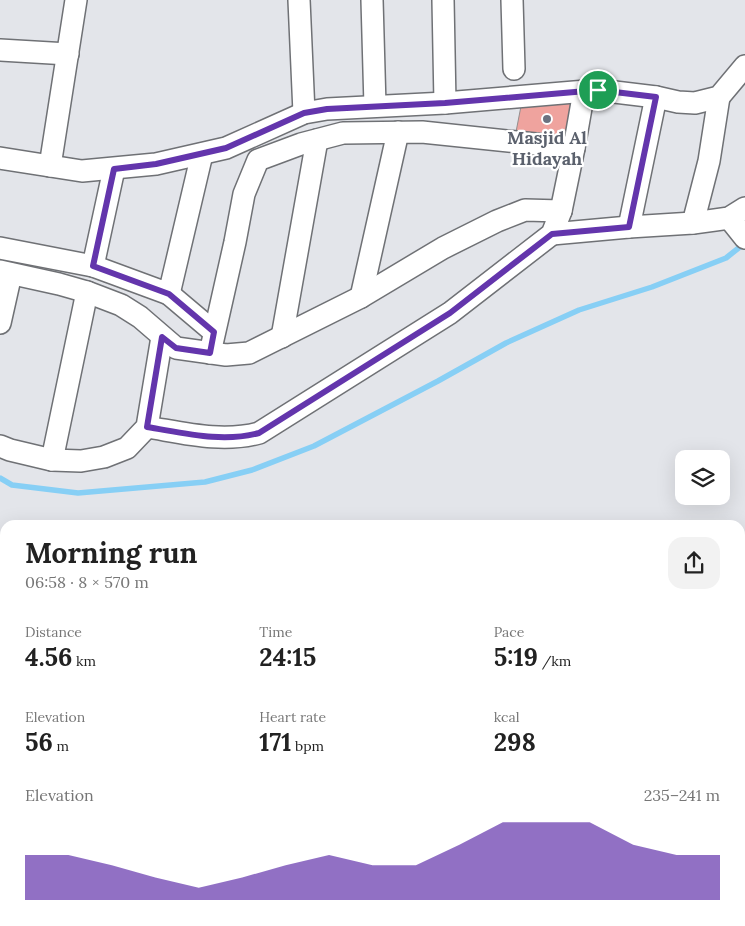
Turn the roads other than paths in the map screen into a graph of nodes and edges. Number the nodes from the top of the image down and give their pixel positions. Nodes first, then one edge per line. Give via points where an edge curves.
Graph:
1 (76, 0) edge
2 (299, 0) edge
3 (372, 0) edge
4 (443, 0) edge
5 (512, 0) edge
6 (0, 50) edge
7 (68, 54) junction
8 (745, 66) edge
9 (514, 69) dead end
10 (584, 91) junction
11 (656, 97) junction
12 (719, 97) junction
13 (445, 103) junction
14 (375, 106) junction
15 (304, 113) junction
16 (398, 132) junction
17 (317, 140) junction
18 (574, 148) junction
19 (202, 154) junction
20 (0, 158) edge
21 (50, 166) junction
22 (114, 169) junction
23 (561, 211) junction
24 (694, 223) junction
25 (739, 223) edge
26 (629, 227) junction
27 (552, 234) junction
28 (0, 248) edge
29 (93, 266) junction
30 (6, 272) edge
31 (87, 292) junction
32 (169, 294) junction
33 (361, 297) junction
34 (0, 323) edge
35 (214, 332) junction
36 (162, 337) junction
37 (282, 337) junction
38 (210, 353) junction
39 (147, 427) junction
40 (0, 446) edge
41 (52, 460) junction

1 - 7 street
2 - 15 street
3 - 14 street
4 - 13 street
5 - 9 street
6 - 7 street
7 - 21 street
8 - 12 street
10 - 11 street
10 - 13 street
10 - 18 street
11 - 12 street via 695,103
11 - 26 street
12 - 24 street via 710,161
13 - 14 street
14 - 15 street
15 - 19 street via 226,148
16 - 17 street via 343,133
16 - 18 street via 449,134
16 - 33 street
17 - 35 street via 258,160 244,194
17 - 37 street
18 - 23 street
19 - 22 street
19 - 32 street
20 - 21 street
21 - 22 street via 82,171
22 - 29 street
23 - 27 street
23 - 33 street via 525,210 497,221
24 - 25 street
24 - 26 street
26 - 27 street
27 - 39 street via 450,313 259,433 242,438 216,438
28 - 29 street
29 - 32 street
30 - 31 street
30 - 34 street
31 - 36 street via 121,305
31 - 41 street
32 - 35 street
33 - 37 street
35 - 38 street
36 - 38 street via 176,348
36 - 39 street
37 - 38 street via 249,353
39 - 41 street via 127,448 114,454 81,461
40 - 41 street

